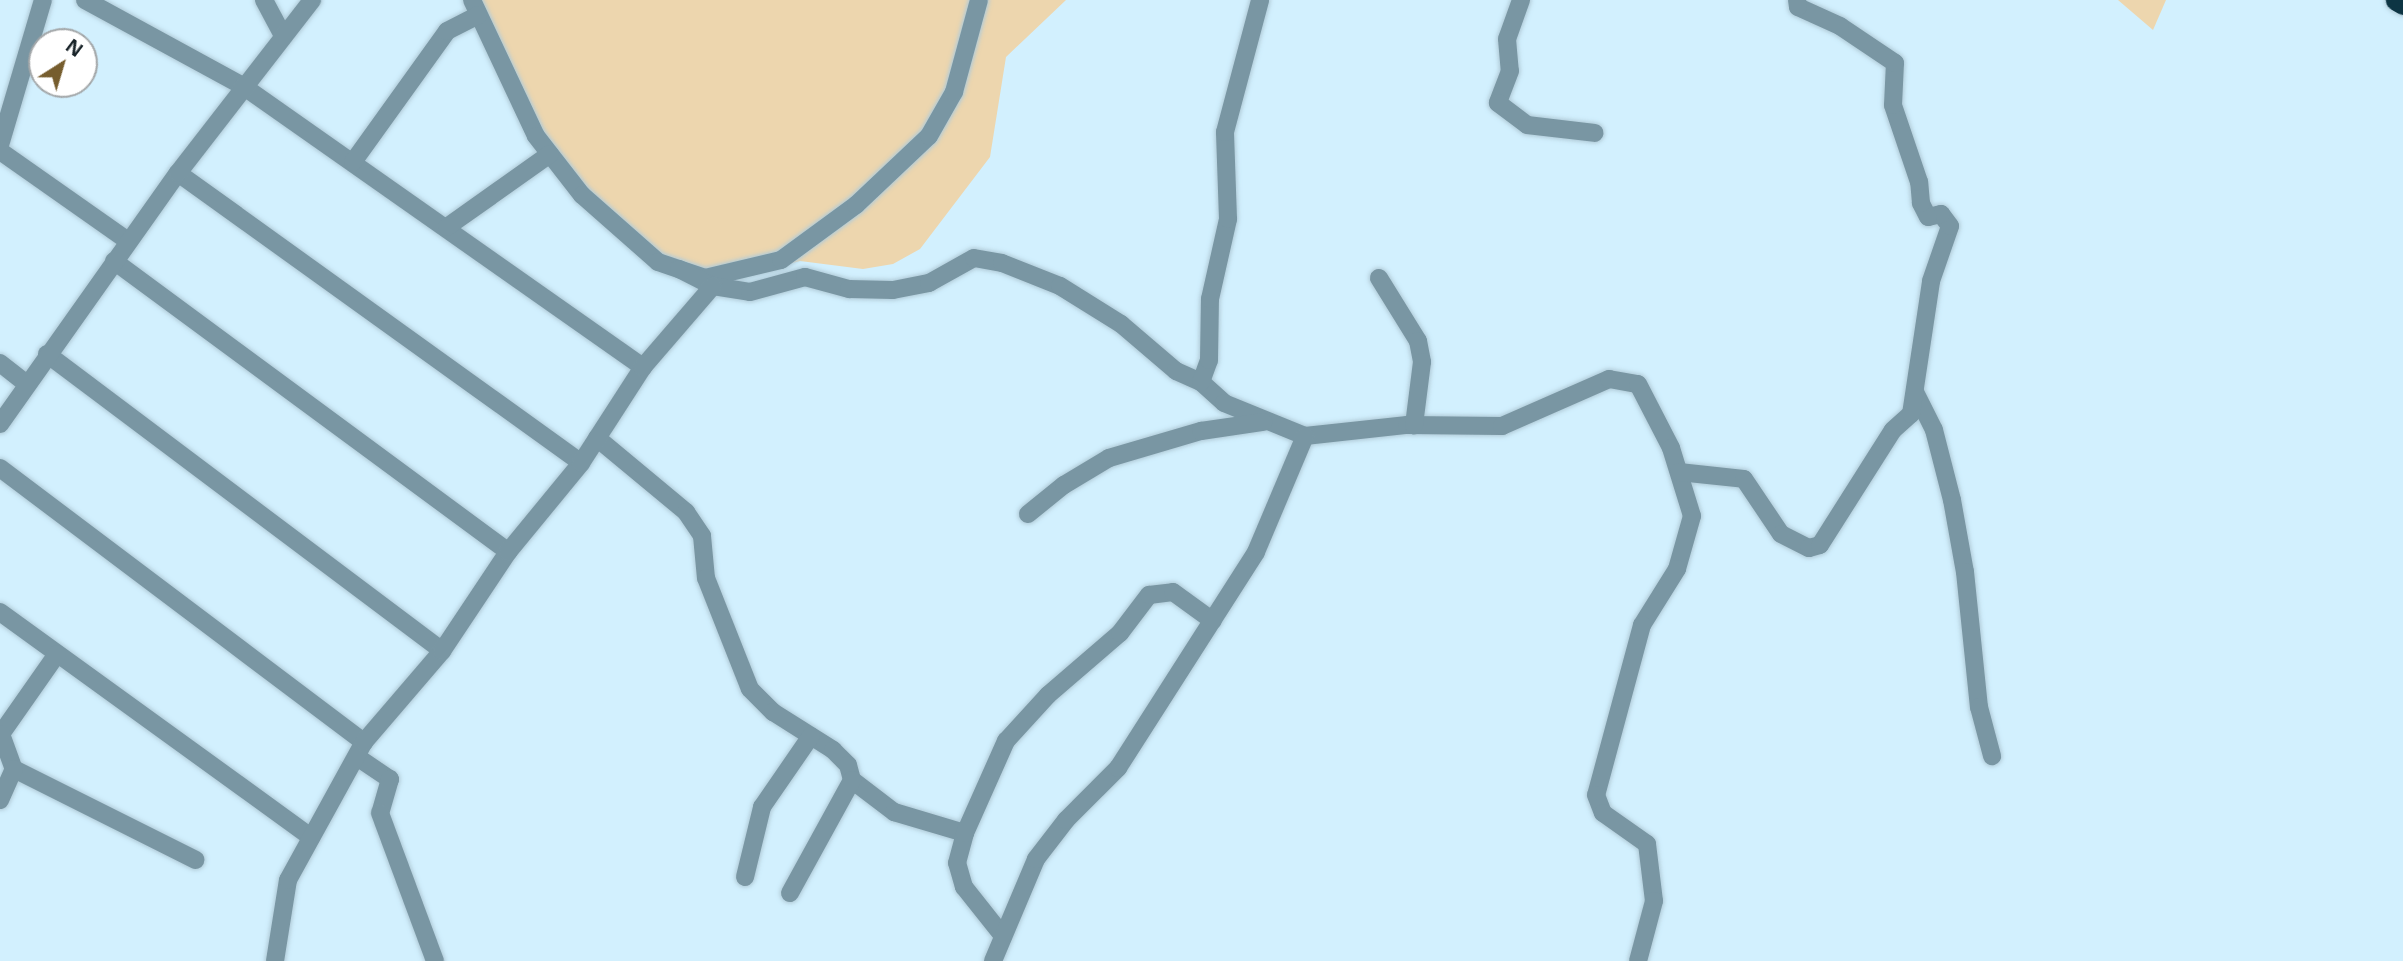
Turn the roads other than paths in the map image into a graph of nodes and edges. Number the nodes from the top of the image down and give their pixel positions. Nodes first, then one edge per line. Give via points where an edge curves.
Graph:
1 (43, 0) edge
2 (85, 0) edge
3 (264, 0) edge
4 (312, 0) edge
5 (979, 0) edge
6 (1260, 0) edge
7 (1521, 0) edge
8 (1797, 0) edge
9 (2396, 0) edge
10 (2403, 4) edge
11 (475, 8) edge
12 (282, 34) junction
13 (243, 86) junction
14 (1595, 133) dead end
15 (0, 148) edge
16 (550, 154) junction
17 (353, 162) junction
18 (178, 173) junction
19 (447, 226) junction
20 (128, 241) junction
21 (114, 261) junction
22 (678, 269) junction
23 (1379, 278) dead end
24 (713, 286) junction
25 (47, 354) junction
26 (0, 363) edge
27 (643, 367) junction
28 (1201, 382) junction
29 (26, 383) junction
30 (1915, 392) junction
31 (1263, 422) junction
32 (0, 424) edge
33 (1414, 425) junction
34 (1305, 436) junction
35 (597, 438) junction
36 (581, 463) junction
37 (0, 468) edge
38 (1679, 472) junction
39 (1028, 514) dead end
40 (508, 552) junction
41 (0, 612) edge
42 (1213, 621) junction
43 (442, 651) junction
44 (57, 654) junction
45 (811, 736) junction
46 (360, 749) junction
47 (1992, 756) dead end
48 (14, 769) junction
49 (852, 780) junction
50 (0, 800) edge
51 (965, 833) junction
52 (310, 837) junction
53 (196, 860) dead end
54 (745, 877) dead end
55 (790, 892) dead end
56 (1003, 936) junction
57 (275, 961) edge
58 (435, 961) edge
59 (993, 961) edge
60 (1638, 961) edge

1 - 15 street
2 - 13 street
3 - 12 street
4 - 12 street
5 - 22 street via 954,92 929,136 856,205 781,260 705,278
6 - 28 street via 1224,132 1228,219 1210,299 1209,360
7 - 14 street via 1507,38 1510,71 1498,103 1527,125
8 - 30 street via 1798,7 1840,26 1895,62 1893,105 1919,182 1921,204 1928,217 1941,214 1950,226 1931,281
9 - 10 highway
11 - 16 street via 536,136
11 - 17 street via 447,31
12 - 13 street
13 - 17 street
13 - 18 street
15 - 20 street
16 - 19 street
16 - 22 street via 582,195 658,262
17 - 19 street
18 - 20 street
18 - 36 street
19 - 27 street
20 - 21 street
21 - 25 street
21 - 40 street
22 - 24 street
23 - 33 street via 1418,341 1422,362
24 - 27 street
24 - 28 street via 750,292 805,277 849,289 892,290 929,283 974,258 993,261 1060,286 1121,324 1176,371
25 - 29 street
25 - 43 street
26 - 29 street
27 - 35 street
28 - 31 street via 1224,403
29 - 32 street
30 - 38 street via 1910,414 1893,430 1819,545 1809,548 1782,534 1744,479
30 - 47 street via 1934,430 1952,500 1965,572 1979,707
31 - 34 street
31 - 39 street via 1201,431 1109,458
33 - 34 street
33 - 38 street via 1502,426 1609,379 1639,384
34 - 42 street via 1256,552
35 - 36 street
35 - 45 street via 686,512 702,536 706,578 750,689 773,712
36 - 40 street
37 - 46 street
38 - 60 street via 1692,516 1677,569 1642,625 1596,795 1603,813 1647,844 1654,901
40 - 43 street
41 - 44 street
42 - 51 street via 1173,592 1149,595 1119,633 1048,695 1006,741
42 - 56 street via 1118,768 1066,820 1036,859
43 - 46 street
44 - 48 street via 1,734
44 - 52 street
45 - 49 street via 848,765
45 - 54 street via 762,807
46 - 52 street
46 - 58 street via 390,779 380,813
48 - 50 street
48 - 53 street
49 - 51 street via 894,813
49 - 55 street
51 - 56 street via 957,863 964,887
52 - 57 street via 288,880
56 - 59 street

